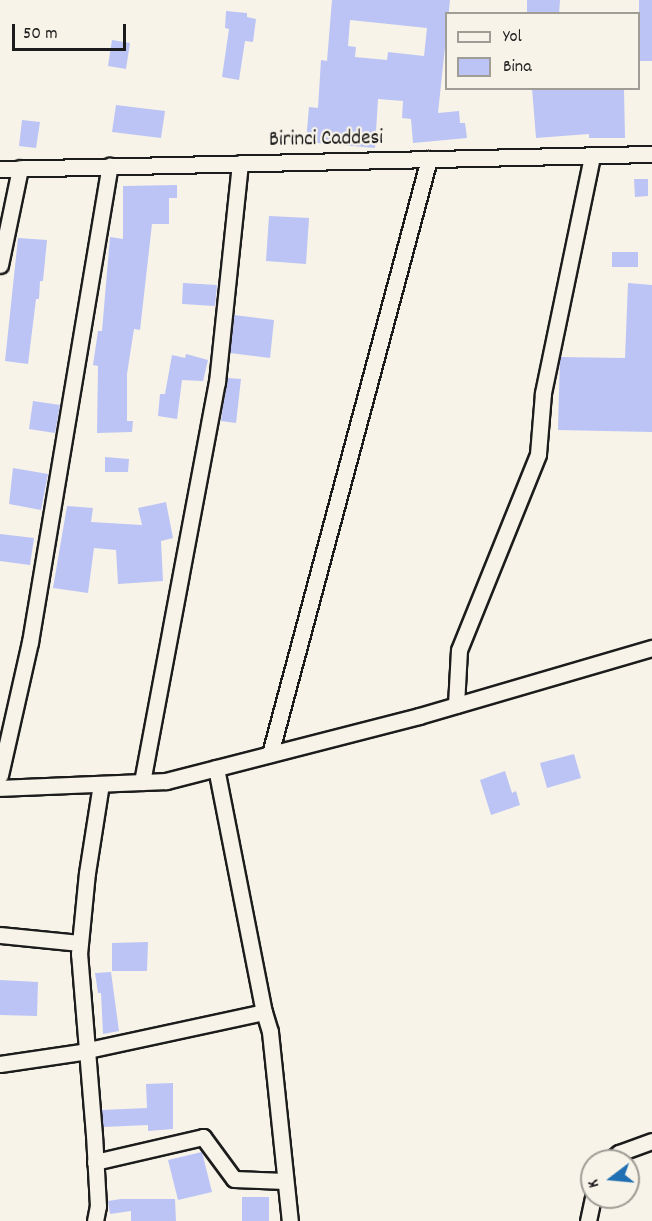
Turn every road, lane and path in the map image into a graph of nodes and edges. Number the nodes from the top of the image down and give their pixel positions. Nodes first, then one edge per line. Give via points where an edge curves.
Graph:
1 (652, 154) edge
2 (592, 156) junction
3 (429, 159) junction
4 (240, 163) junction
5 (110, 166) junction
6 (20, 168) junction
7 (0, 169) edge
8 (0, 265) edge
9 (652, 648) edge
10 (456, 705) junction
11 (270, 754) junction
12 (216, 768) junction
13 (0, 775) edge
14 (142, 782) junction
15 (101, 784) junction
16 (0, 788) edge
17 (0, 935) edge
18 (80, 943) junction
19 (264, 1012) junction
20 (88, 1050) junction
21 (0, 1064) edge
22 (652, 1141) edge
23 (630, 1149) edge
24 (95, 1162) junction
25 (285, 1181) junction
26 (94, 1221) edge
27 (290, 1221) edge

1 - 2 street, Birinci Caddesi
2 - 3 street, Birinci Caddesi
2 - 10 street via 543,393 538,454 459,650
3 - 4 street, Birinci Caddesi
3 - 11 street
4 - 5 street, Birinci Caddesi
4 - 14 street via 218,382
5 - 6 street, Birinci Caddesi
5 - 13 street via 32,630
6 - 7 street, Birinci Caddesi
6 - 8 street
9 - 10 street
10 - 11 street
11 - 12 street
12 - 14 street via 166,781
12 - 19 street
14 - 15 street
15 - 16 street
15 - 18 street
17 - 18 street
18 - 20 street
19 - 20 street
19 - 25 street via 270,1032
20 - 21 street
20 - 24 street
22 - 23 street
24 - 25 street via 203,1137 234,1179
24 - 26 street via 98,1206
25 - 27 street

